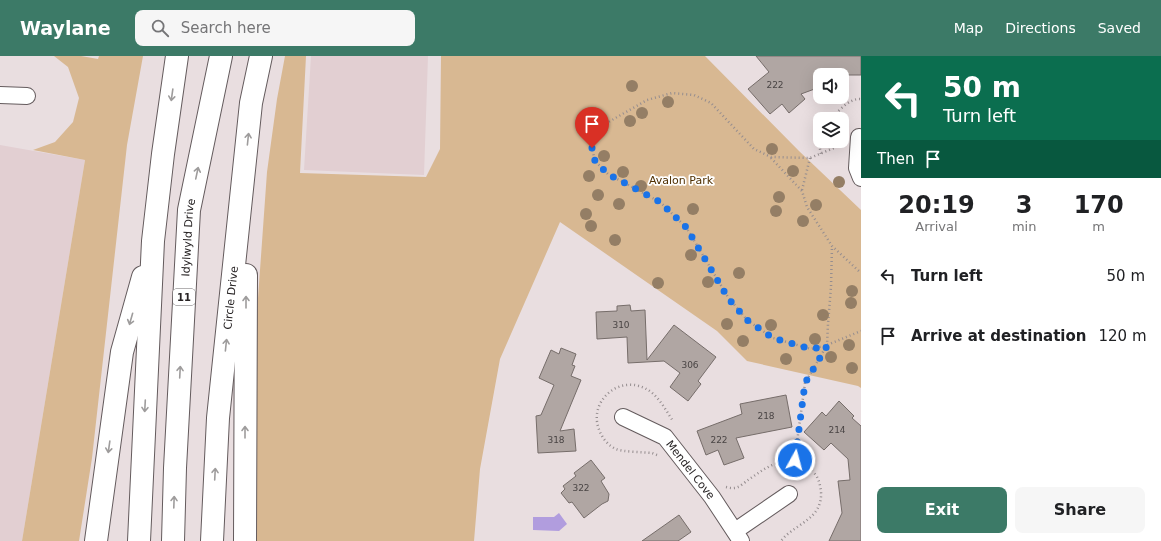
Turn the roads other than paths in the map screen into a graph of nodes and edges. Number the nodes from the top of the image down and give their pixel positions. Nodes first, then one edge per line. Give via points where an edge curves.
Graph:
1 (177, 56) edge
2 (221, 56) edge
3 (261, 56) edge
4 (0, 95) edge
5 (27, 96) dead end
6 (859, 137) dead end
7 (244, 178) junction
8 (861, 178) edge
9 (153, 241) junction
10 (623, 417) dead end
11 (789, 494) dead end
12 (738, 536) edge
13 (96, 541) edge
14 (139, 541) edge
15 (173, 541) edge
16 (212, 541) edge
17 (245, 541) edge

1 -> 9 highway
15 -> 2 highway, Idylwyld Drive / 11 via 189,210
7 -> 3 highway, Circle Drive via 251,103
4 - 5 street
6 - 8 street via 857,168
16 -> 7 highway, Circle Drive via 218,418
17 -> 7 highway
9 -> 13 highway via 122,352
9 -> 14 highway
10 - 12 street, Mendel Cove via 665,437 712,497
11 - 12 street

